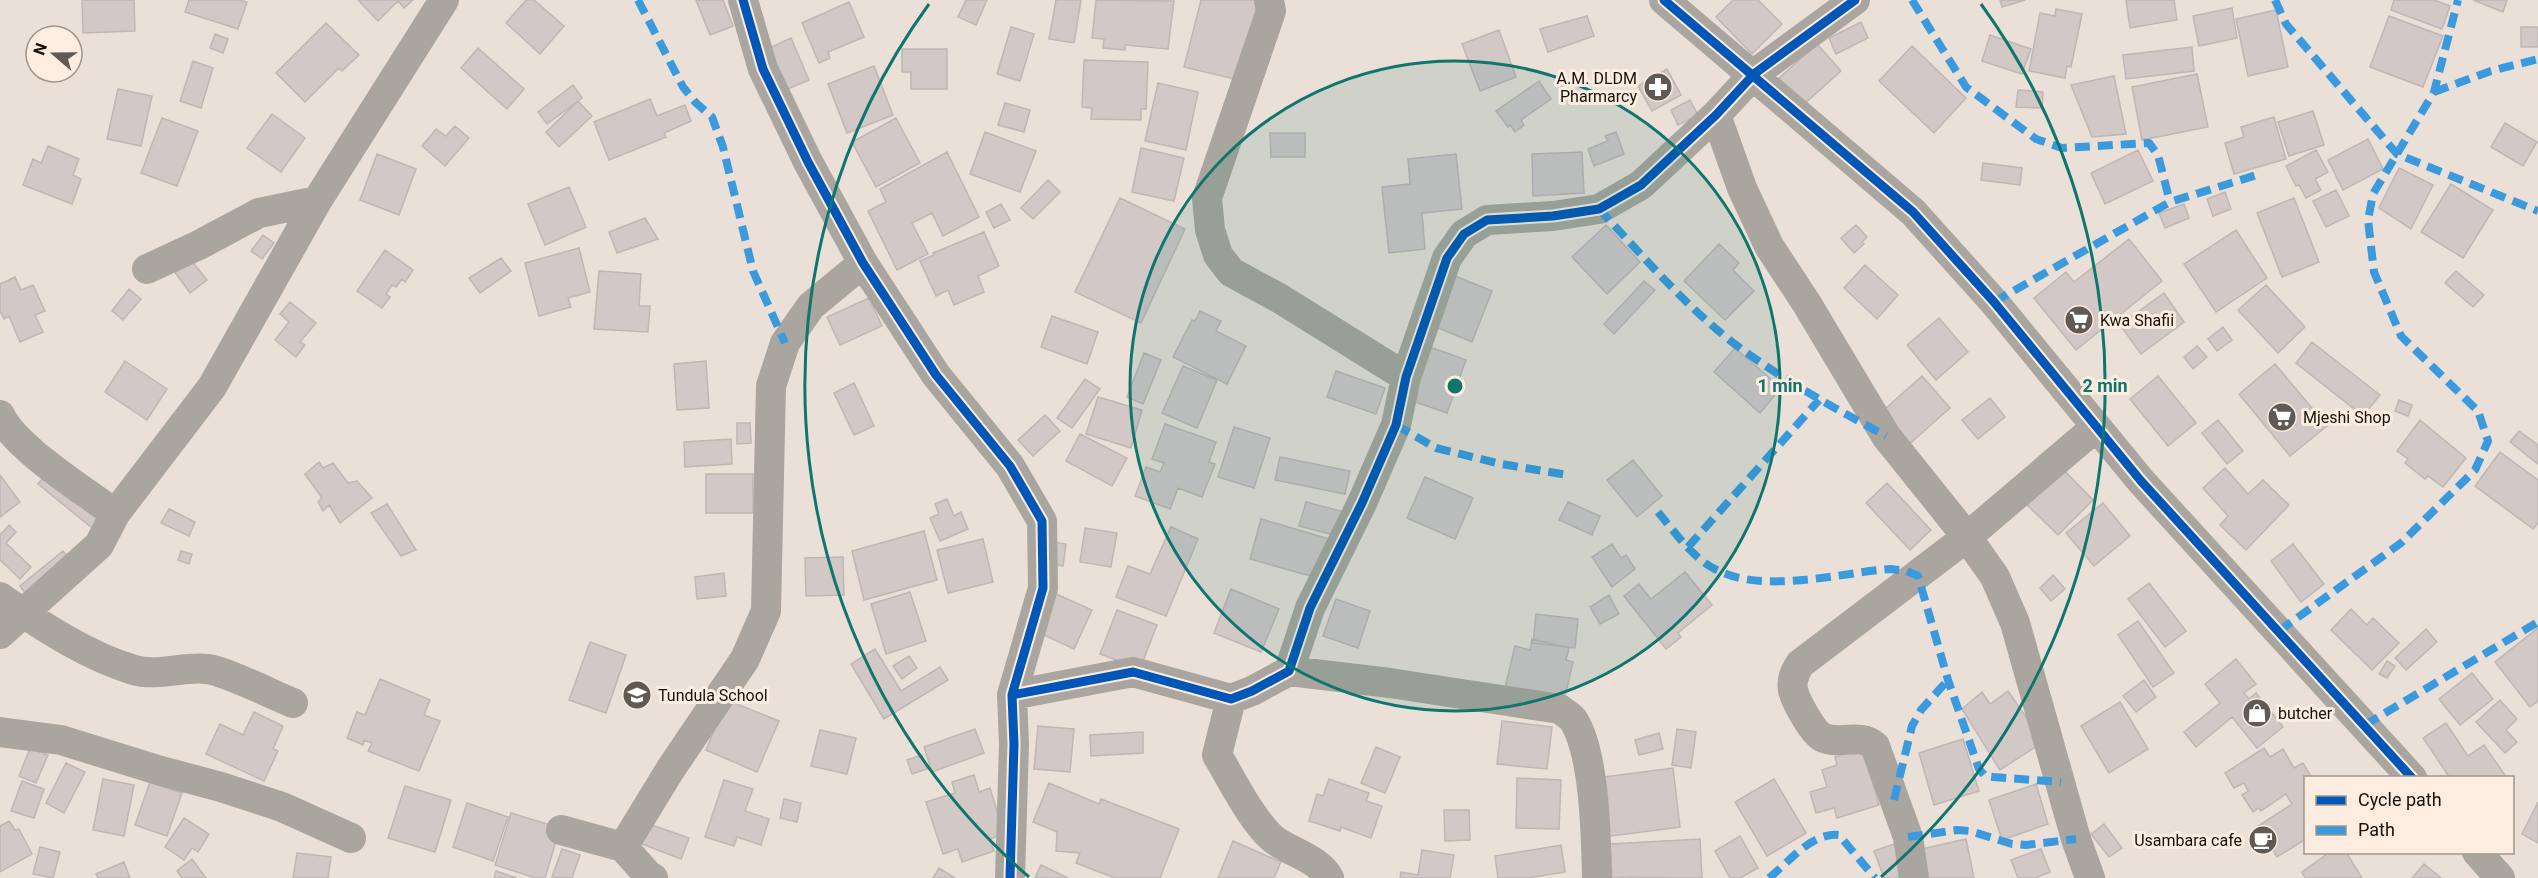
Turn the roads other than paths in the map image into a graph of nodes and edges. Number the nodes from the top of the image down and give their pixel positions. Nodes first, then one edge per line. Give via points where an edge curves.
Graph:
1 (444, 0) edge
2 (743, 0) edge
3 (1269, 0) edge
4 (1664, 0) edge
5 (1855, 0) edge
6 (1754, 74) junction
7 (1716, 115) junction
8 (317, 201) junction
9 (863, 263) junction
10 (147, 268) dead end
11 (1406, 377) junction
12 (0, 415) edge
13 (2096, 427) junction
14 (115, 514) junction
15 (1967, 537) junction
16 (12, 605) edge
17 (0, 634) edge
18 (1289, 671) junction
19 (1012, 695) junction
20 (1231, 699) junction
21 (293, 703) dead end
22 (0, 732) edge
23 (2411, 776) edge
24 (561, 830) dead end
25 (351, 838) dead end
26 (623, 847) junction
27 (2479, 854) edge
28 (648, 877) edge
29 (1010, 878) edge
30 (1329, 878) edge
31 (1597, 878) edge
32 (1914, 878) edge
33 (2090, 878) edge
34 (2500, 878) edge

1 - 8 street
2 - 9 street via 764,69 808,162
3 - 11 street via 1270,11 1207,198 1210,230 1218,255 1231,272
4 - 6 street
5 - 6 street
6 - 7 street
6 - 13 street via 1913,212 1994,302
7 - 11 street via 1641,185 1599,209 1487,220 1464,234 1447,258
7 - 15 street via 1742,188 1769,246 1886,436
8 - 10 street via 258,213
8 - 14 street via 212,387
9 - 19 street via 936,375 1010,466 1042,521 1043,588
9 - 26 street via 811,306 785,343 771,386 766,611 745,659
11 - 18 street via 1396,425 1310,608
12 - 14 street via 31,450
13 - 15 street
13 - 23 street
14 - 16 street via 99,545
15 - 32 street via 1800,664 1793,677 1793,690 1821,737 1861,739 1875,746 1908,837
15 - 33 street via 1995,577 2015,623
16 - 17 street
16 - 21 street via 99,656 136,671 211,669
18 - 20 street
18 - 31 street via 1560,709 1573,719 1581,737 1590,779
19 - 20 street via 1133,672
19 - 29 street
20 - 30 street via 1217,755 1242,798 1272,837
22 - 25 street via 61,740 221,787 282,807
24 - 26 street
26 - 28 street
27 - 34 street

